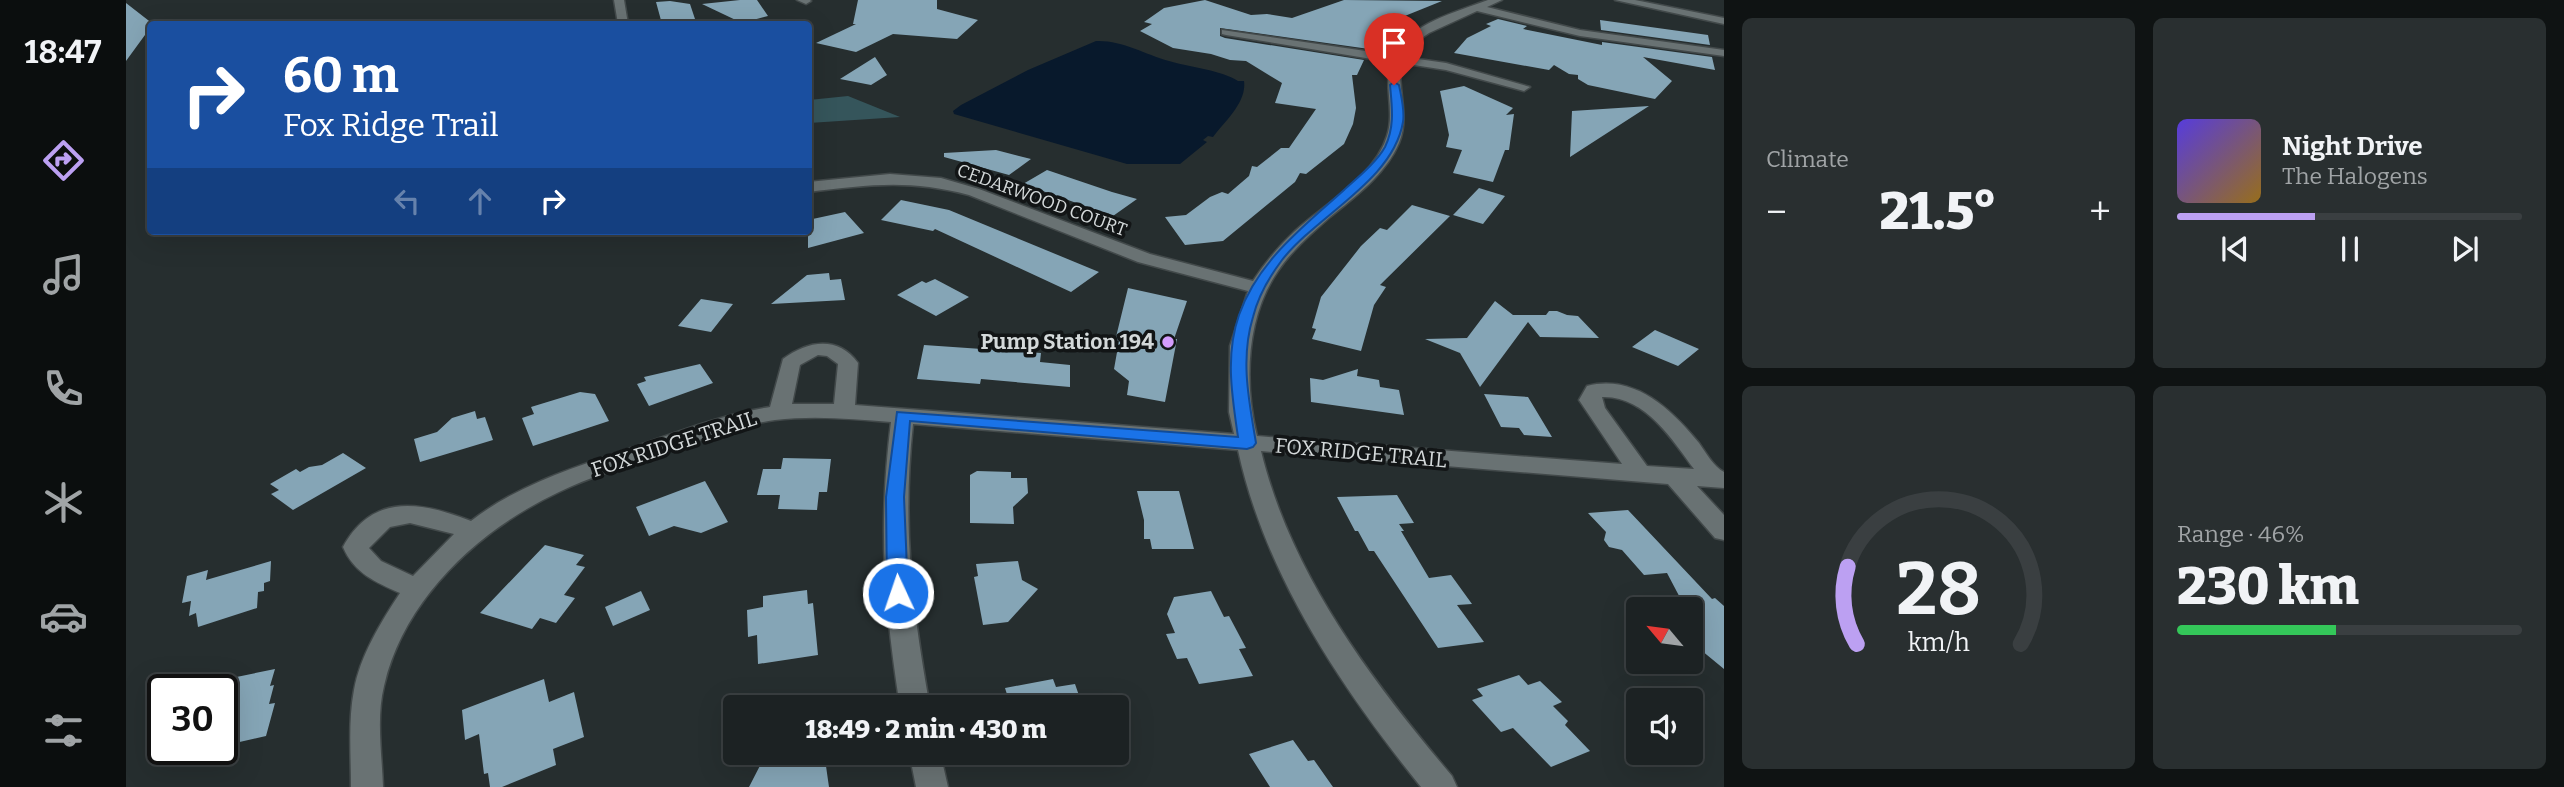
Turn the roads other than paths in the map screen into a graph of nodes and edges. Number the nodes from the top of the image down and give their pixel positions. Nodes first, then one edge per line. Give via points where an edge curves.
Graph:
1 (619, 0) edge
2 (1497, 0) edge
3 (1620, 0) edge
4 (1721, 6) dead end
5 (1477, 8) junction
6 (1699, 15) junction
7 (622, 21) edge
8 (1724, 22) edge
9 (1226, 32) dead end
10 (1724, 53) edge
11 (1396, 59) junction
12 (1524, 87) dead end
13 (812, 187) edge
14 (1258, 288) junction
15 (780, 412) junction
16 (844, 412) junction
17 (903, 415) junction
18 (1247, 443) junction
19 (1641, 474) junction
20 (1675, 477) junction
21 (1720, 480) edge
22 (1724, 531) edge
23 (474, 532) junction
24 (416, 589) junction
25 (913, 695) edge
26 (927, 765) edge
27 (367, 787) edge
28 (932, 787) edge
29 (1441, 787) edge

1 - 7 street
2 - 5 street
3 - 6 street
4 - 6 street
5 - 10 street via 1580,33
5 - 11 street via 1421,34
6 - 8 street
9 - 11 street
11 - 12 street via 1461,69
11 - 14 street via 1399,120 1389,149 1278,257
13 - 14 street, CEDARWOOD COURT via 890,178 941,184 974,192 1144,258
14 - 18 street via 1245,317 1237,372
15 - 16 street, FOX RIDGE TRAIL
15 - 16 street via 790,363 816,349 840,354 848,363
15 - 23 street, FOX RIDGE TRAIL via 710,428 569,478 524,499
16 - 17 street, FOX RIDGE TRAIL
17 - 18 street, FOX RIDGE TRAIL
17 - 25 street via 895,497 896,572
18 - 19 street, FOX RIDGE TRAIL
18 - 29 street via 1270,522 1322,622 1388,720
19 - 20 street, FOX RIDGE TRAIL
19 - 21 street via 1595,410 1590,400 1594,391 1617,389 1647,401
20 - 21 street, FOX RIDGE TRAIL
20 - 22 street
23 - 24 street, FOX RIDGE TRAIL
23 - 24 street via 426,513 407,513 390,517 363,535 356,547 359,558
24 - 27 street, FOX RIDGE TRAIL via 402,608 368,689
26 - 28 street

